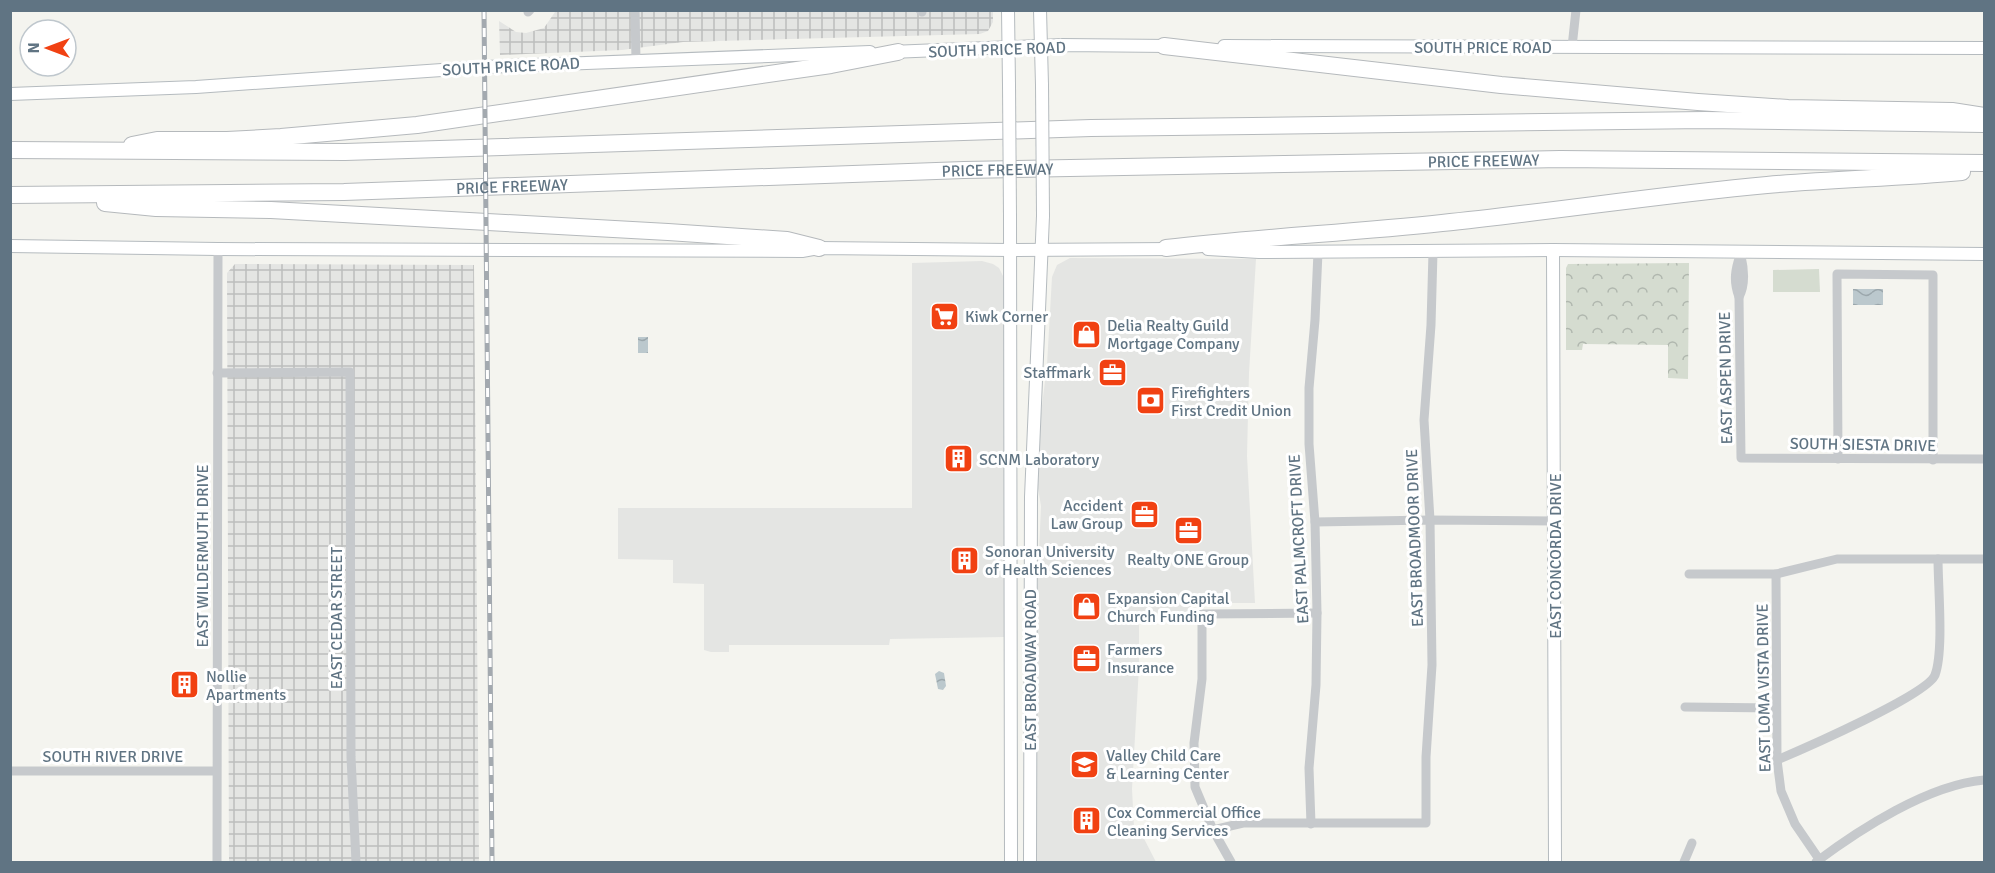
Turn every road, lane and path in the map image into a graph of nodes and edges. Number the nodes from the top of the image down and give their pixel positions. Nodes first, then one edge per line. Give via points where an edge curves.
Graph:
1 (635, 10) edge
2 (1008, 10) edge
3 (1040, 10) edge
4 (1576, 10) edge
5 (1164, 46) junction
6 (1042, 47) junction
7 (1572, 47) junction
8 (1984, 48) edge
9 (1008, 49) junction
10 (898, 52) junction
11 (636, 61) junction
12 (10, 94) edge
13 (1984, 116) edge
14 (1984, 124) edge
15 (10, 150) edge
16 (96, 152) junction
17 (1984, 163) edge
18 (1984, 170) edge
19 (18, 195) edge
20 (10, 246) edge
21 (819, 248) junction
22 (1166, 248) junction
23 (218, 249) junction
24 (1010, 250) junction
25 (1042, 250) junction
26 (1553, 250) junction
27 (1318, 252) junction
28 (1433, 252) junction
29 (1741, 253) junction
30 (1984, 254) edge
31 (217, 373) junction
32 (1741, 458) joint
33 (1838, 459) junction
34 (1984, 459) edge
35 (1933, 460) junction
36 (1011, 497) junction
37 (1030, 497) junction
38 (1430, 520) junction
39 (1555, 521) junction
40 (1315, 522) junction
41 (1938, 559) junction
42 (1984, 559) edge
43 (1689, 574) dead end
44 (1776, 574) junction
45 (1317, 613) junction
46 (1011, 627) junction
47 (1031, 628) junction
48 (1685, 707) dead end
49 (1776, 708) junction
50 (1777, 760) junction
51 (10, 771) edge
52 (216, 771) junction
53 (1984, 780) edge
54 (1311, 824) junction
55 (1213, 830) junction
56 (1692, 843) dead end
57 (217, 862) edge
58 (356, 862) edge
59 (1011, 862) edge
60 (1030, 862) edge
61 (1231, 862) edge
62 (1555, 862) edge
63 (1683, 862) edge
64 (1819, 862) edge

1 - 11 street
2 - 9 main road, EAST BROADWAY ROAD
3 - 6 main road, EAST BROADWAY ROAD
4 - 7 street
5 - 6 main road, SOUTH PRICE ROAD
5 - 7 main road, SOUTH PRICE ROAD
5 - 13 highway via 1501,85 1698,102 1952,111
6 - 9 main road, SOUTH PRICE ROAD
6 - 25 main road, EAST BROADWAY ROAD, bridge
7 - 8 main road, SOUTH PRICE ROAD
9 - 10 main road, SOUTH PRICE ROAD
9 - 24 main road, EAST BROADWAY ROAD, bridge
10 - 11 main road, SOUTH PRICE ROAD
10 - 16 highway via 417,125 280,137 157,140
11 - 12 main road, SOUTH PRICE ROAD
14 - 16 highway via 1705,120 1091,128 345,152
15 - 16 highway
17 - 19 highway, PRICE FREEWAY via 1548,159 952,170 344,192
18 - 22 highway via 1693,192 1439,223
19 - 21 highway via 156,208 334,213 775,239
20 - 23 main road
21 - 23 main road
21 - 24 main road
22 - 25 main road
22 - 27 main road
23 - 31 street, EAST WILDERMUTH DRIVE
24 - 25 main road
24 - 36 main road, EAST BROADWAY ROAD
25 - 37 main road, EAST BROADWAY ROAD
26 - 28 main road
26 - 29 main road
26 - 39 main road, EAST CONCORDA DRIVE
27 - 28 main road
27 - 40 street, EAST PALMCROFT DRIVE via 1309,388
28 - 38 street, EAST BROADMOOR DRIVE via 1424,420
29 - 30 main road
29 - 32 street, EAST ASPEN DRIVE via 1735,270 1739,297
31 - 52 street, EAST WILDERMUTH DRIVE
31 - 58 street, EAST CEDAR STREET via 350,372 351,757
32 - 33 street, SOUTH SIESTA DRIVE
33 - 35 street, SOUTH SIESTA DRIVE
33 - 35 street via 1837,274 1933,275
34 - 35 street, SOUTH SIESTA DRIVE
36 - 37 main road
36 - 46 main road, EAST BROADWAY ROAD
37 - 47 main road, EAST BROADWAY ROAD
38 - 39 street
38 - 40 street
38 - 54 street, EAST BROADMOOR DRIVE via 1432,665 1426,823
39 - 62 main road, EAST CONCORDA DRIVE
40 - 45 street, EAST PALMCROFT DRIVE
41 - 42 street
41 - 44 street via 1837,559
41 - 50 street via 1939,654 1934,677 1918,692
43 - 44 street
44 - 49 street, EAST LOMA VISTA DRIVE
45 - 54 street, EAST PALMCROFT DRIVE via 1309,768
45 - 55 street via 1202,614 1195,787
46 - 47 main road
46 - 59 main road, EAST BROADWAY ROAD
47 - 60 main road, EAST BROADWAY ROAD
48 - 49 street
49 - 50 street, EAST LOMA VISTA DRIVE
50 - 64 street, EAST LOMA VISTA DRIVE via 1781,791 1795,824
51 - 52 street, SOUTH RIVER DRIVE
52 - 57 street, EAST WILDERMUTH DRIVE
53 - 64 street via 1933,793 1891,812
54 - 55 street via 1242,823
55 - 61 street
56 - 63 street

